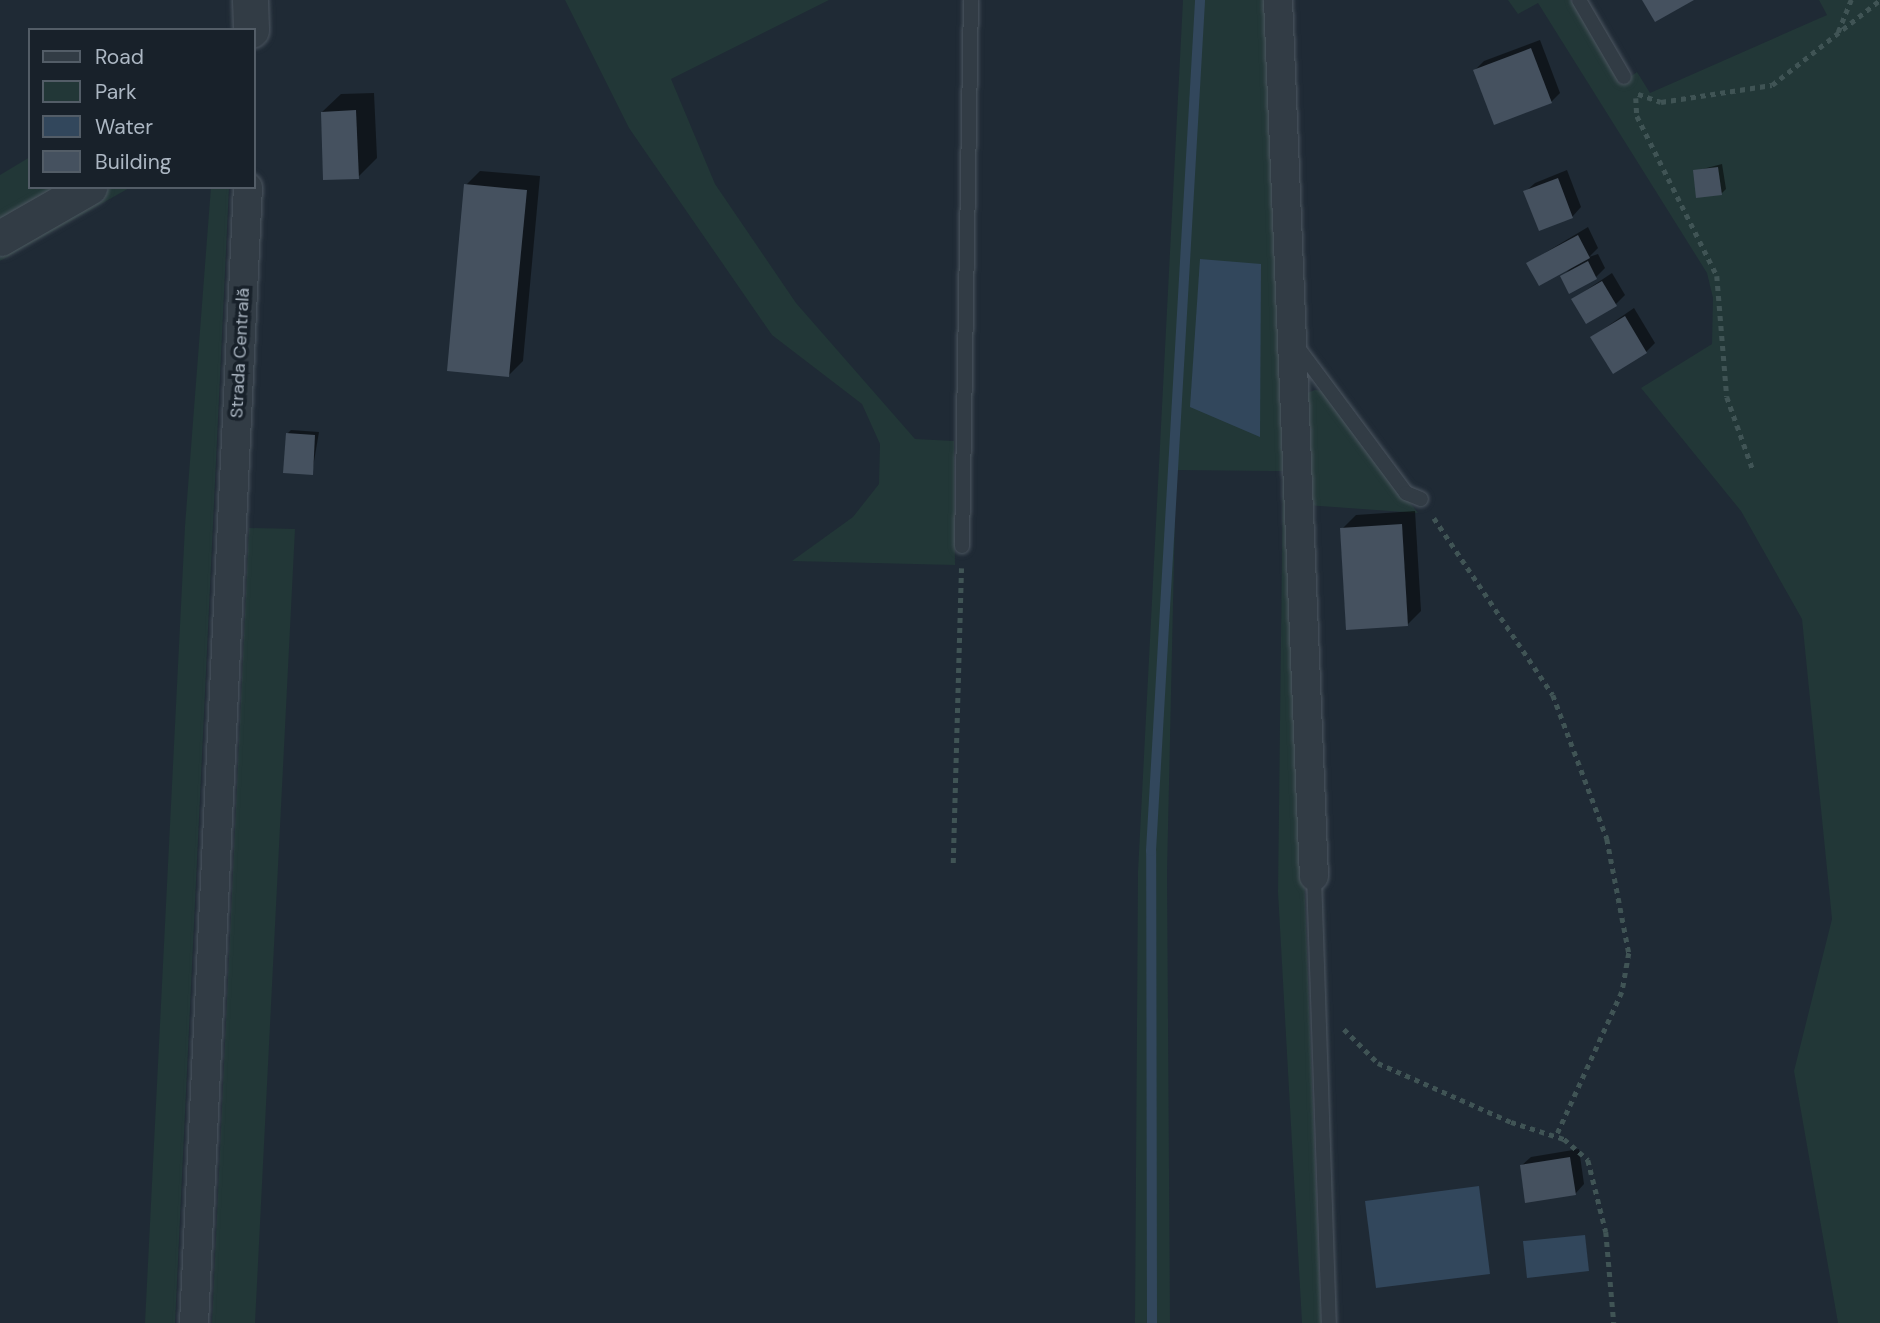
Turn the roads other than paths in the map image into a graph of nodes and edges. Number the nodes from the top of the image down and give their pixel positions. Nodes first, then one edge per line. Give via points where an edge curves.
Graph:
1 (250, 0) edge
2 (971, 0) edge
3 (1278, 0) edge
4 (1579, 0) edge
5 (251, 28) edge
6 (1624, 77) road end
7 (86, 189) edge
8 (248, 189) edge
9 (0, 238) edge
10 (1294, 343) junction
11 (1421, 499) road end
12 (961, 546) road end
13 (1314, 876) joint
14 (194, 1323) edge
15 (1329, 1323) edge

1 - 5 street
2 - 12 lane
3 - 10 street
4 - 6 lane
7 - 9 street
8 - 14 street, Strada Centrală
10 - 11 lane via 1406,493
10 - 13 street
13 - 15 lane

